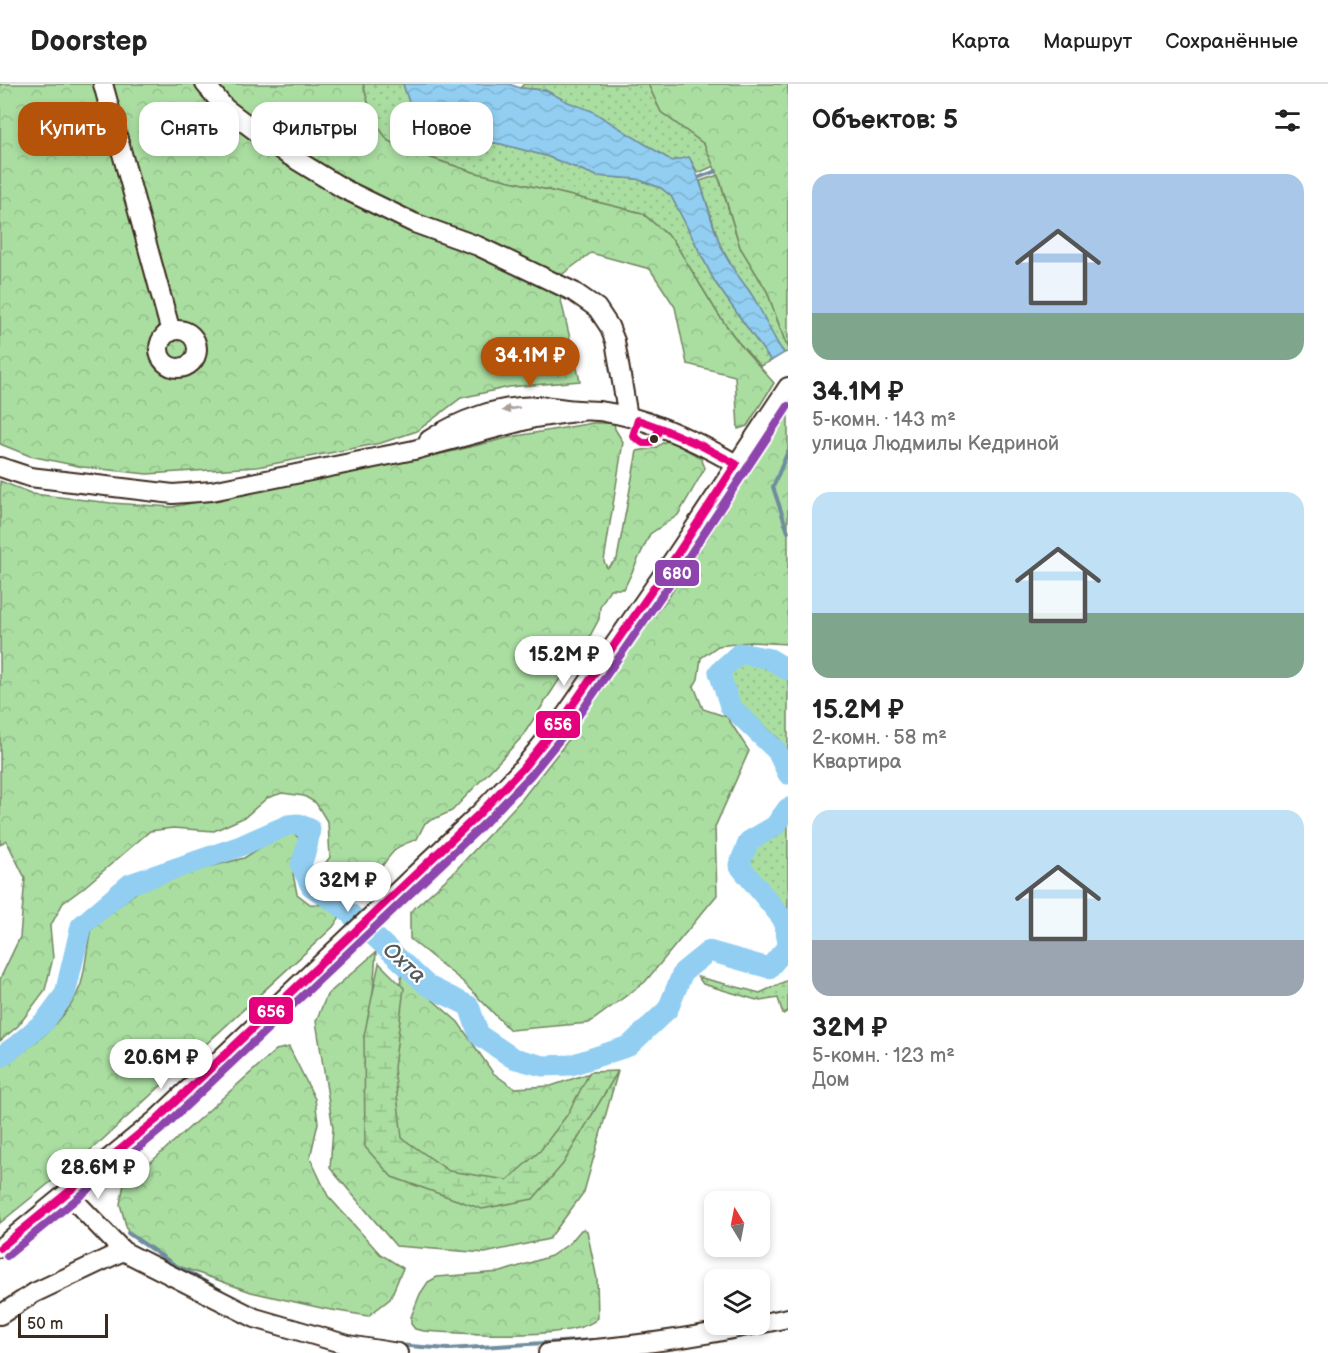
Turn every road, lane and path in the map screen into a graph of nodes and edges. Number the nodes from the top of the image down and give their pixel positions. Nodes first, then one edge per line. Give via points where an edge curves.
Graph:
1 (103, 84) edge
2 (205, 84) edge
3 (171, 332) dead end
4 (788, 387) edge
5 (628, 417) junction
6 (736, 464) junction
7 (0, 467) edge
8 (68, 1194) junction
9 (0, 1248) edge
10 (123, 1251) junction
11 (0, 1315) edge
12 (788, 1318) edge
13 (770, 1322) edge
14 (704, 1334) edge
15 (387, 1353) edge
16 (548, 1353) edge

1 - 3 street
2 - 5 street via 225,108 285,153 344,189 414,223 478,246 574,292 597,308 615,341
4 - 6 street
5 - 6 street via 706,446
5 - 7 street via 538,406 512,407 467,419 414,450 212,491 173,494 30,477
6 - 8 street via 565,716 523,768 156,1120
8 - 9 street
8 - 10 street
10 - 11 street via 34,1293
10 - 15 street via 255,1318
12 - 13 street
14 - 16 street

